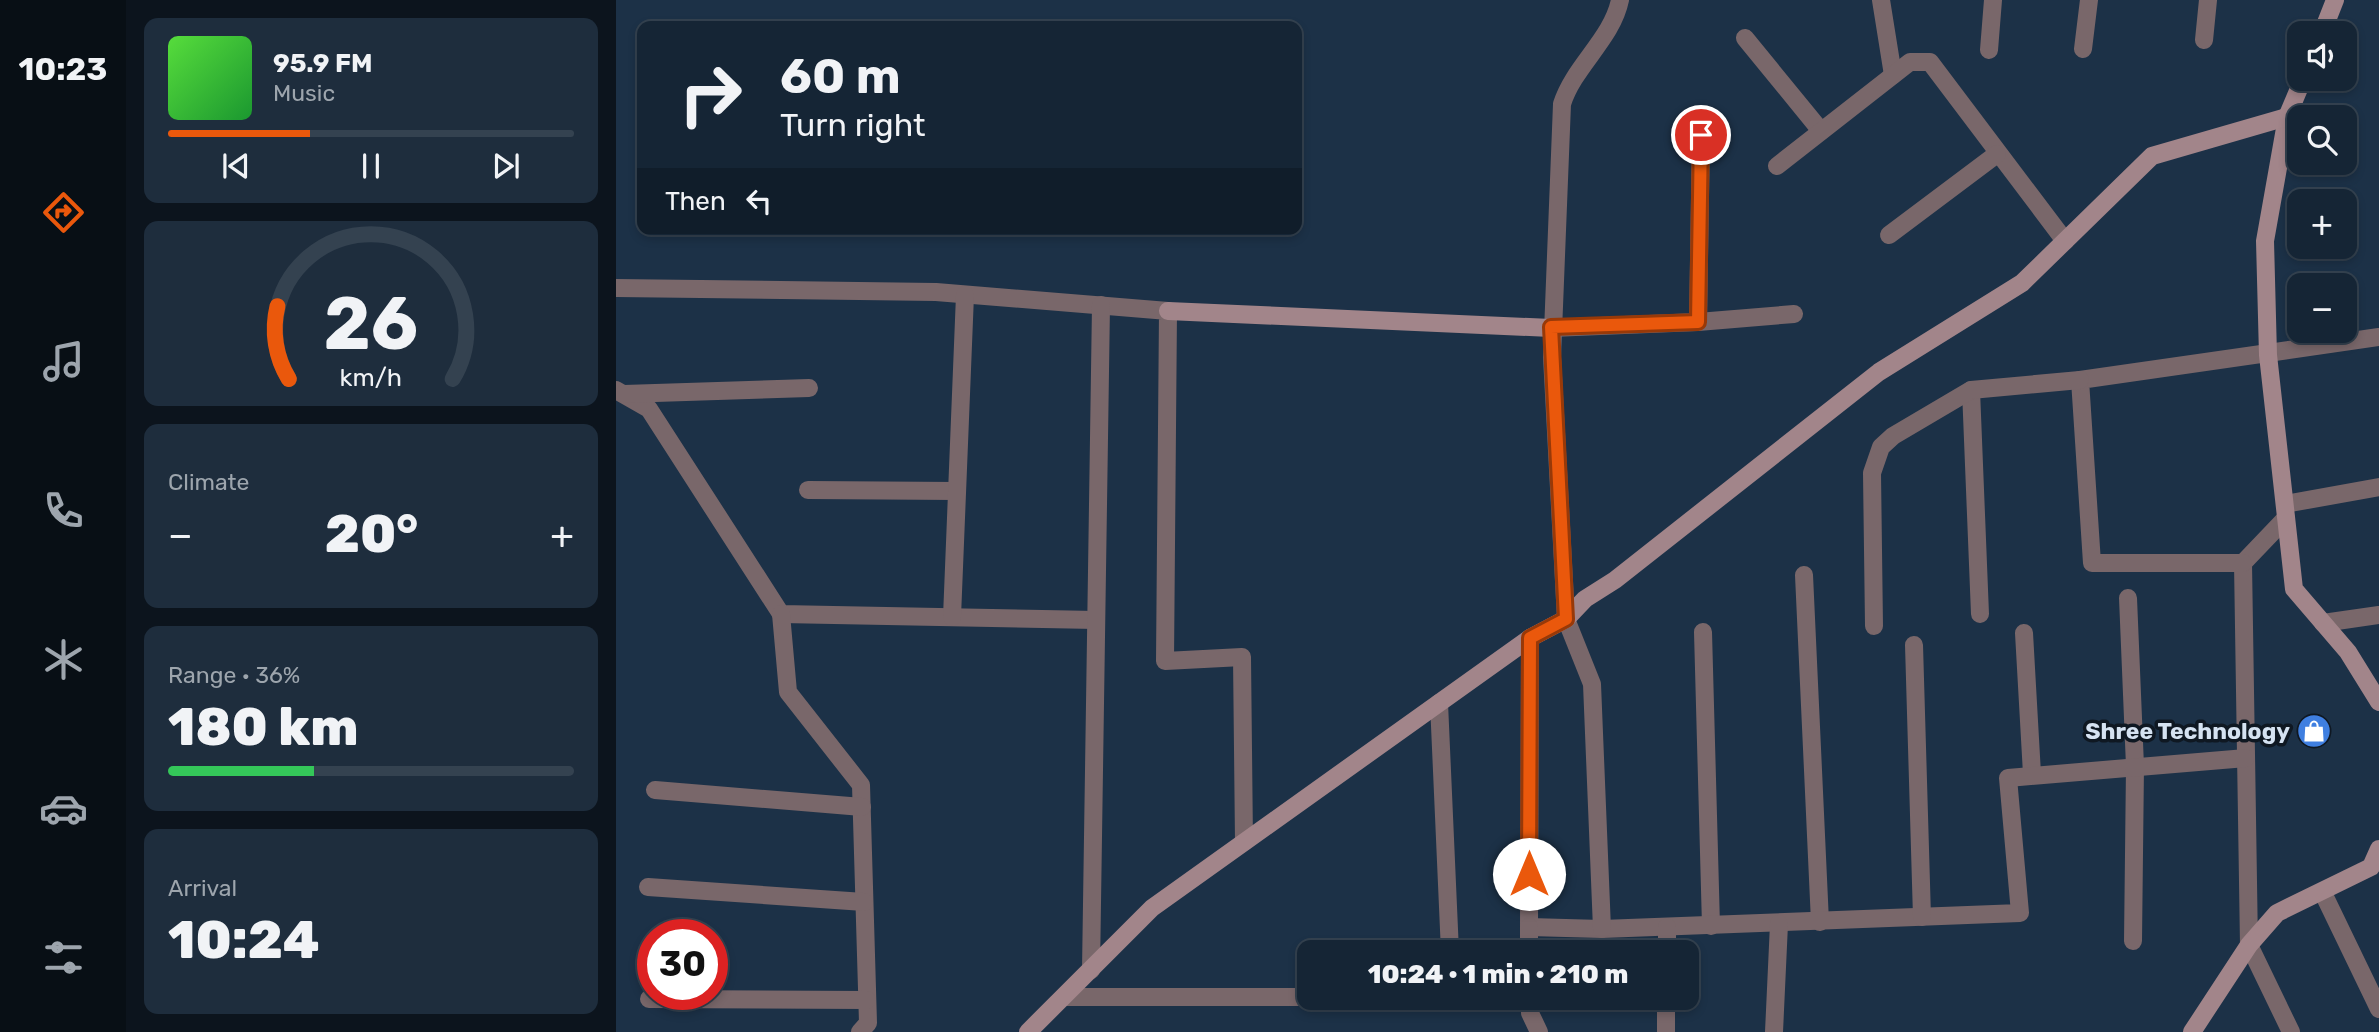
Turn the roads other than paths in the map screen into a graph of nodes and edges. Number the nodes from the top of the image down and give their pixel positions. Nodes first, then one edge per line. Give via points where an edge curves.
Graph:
1 (1605, 0) edge
2 (1881, 0) edge
3 (1993, 0) edge
4 (2089, 0) edge
5 (2208, 0) edge
6 (2335, 0) edge
7 (1619, 7) edge
8 (2327, 21) edge
9 (1745, 38) dead end
10 (2204, 40) dead end
11 (2083, 49) dead end
12 (1989, 50) dead end
13 (1893, 75) junction
14 (2287, 117) joint
15 (1821, 131) junction
16 (1701, 135) dead end
17 (1997, 153) junction
18 (1777, 166) dead end
19 (1889, 235) dead end
20 (2065, 241) junction
21 (616, 288) edge
22 (965, 295) junction
23 (1101, 305) junction
24 (1168, 311) junction
25 (1794, 314) dead end
26 (1698, 322) junction
27 (1551, 327) junction
28 (2379, 337) edge
29 (2268, 355) junction
30 (2080, 380) junction
31 (809, 388) dead end
32 (1971, 390) junction
33 (619, 392) edge
34 (2379, 487) edge
35 (808, 490) dead end
36 (957, 491) junction
37 (2286, 511) junction
38 (2243, 563) junction
39 (1804, 575) dead end
40 (2128, 598) dead end
41 (781, 614) junction
42 (1979, 614) dead end
43 (2379, 615) edge
44 (951, 617) junction
45 (1566, 619) junction
46 (1096, 620) junction
47 (2323, 623) junction
48 (1874, 626) dead end
49 (1703, 632) dead end
50 (2024, 633) dead end
51 (1530, 638) junction
52 (1914, 645) dead end
53 (2379, 702) edge
54 (1439, 703) junction
55 (2246, 758) junction
56 (2135, 766) junction
57 (2032, 774) junction
58 (655, 790) dead end
59 (862, 807) junction
60 (1244, 842) junction
61 (2379, 849) edge
62 (648, 887) dead end
63 (2323, 893) junction
64 (864, 902) junction
65 (1922, 917) junction
66 (1820, 922) junction
67 (1779, 924) junction
68 (1711, 926) junction
69 (1529, 927) junction
70 (1667, 927) junction
71 (1602, 929) junction
72 (1449, 940) edge
73 (1529, 940) edge
74 (1667, 940) edge
75 (2133, 942) dead end
76 (2249, 945) junction
77 (1091, 970) junction
78 (1064, 997) junction
79 (1297, 997) edge
80 (728, 999) edge
81 (867, 1000) junction
82 (2379, 1009) edge
83 (1530, 1010) edge
84 (1667, 1010) edge
85 (860, 1032) edge
86 (1028, 1032) edge
87 (1539, 1032) edge
88 (1666, 1032) edge
89 (1774, 1032) edge
90 (2192, 1032) edge
91 (2291, 1032) edge

1 - 7 street
2 - 13 street
3 - 12 street
4 - 11 street
5 - 10 street
6 - 8 street
7 - 27 street via 1569,81 1562,104
9 - 15 street
13 - 15 street
13 - 17 street via 1910,62 1930,62
14 - 20 street via 2152,156
14 - 29 street via 2264,241
15 - 18 street
16 - 26 street
17 - 19 street
17 - 20 street
20 - 45 street via 2022,283 1879,372 1585,599
21 - 22 street
22 - 23 street
22 - 36 street
23 - 24 street
23 - 46 street
24 - 27 street
24 - 60 street via 1165,661 1242,657
25 - 26 street
26 - 27 street
27 - 45 street
28 - 29 street
29 - 30 street
29 - 37 street
30 - 32 street
30 - 38 street via 2092,563
31 - 33 street
32 - 42 street
32 - 48 street via 1893,436 1875,458
33 - 41 street via 649,409
34 - 37 street
35 - 36 street
36 - 44 street
37 - 38 street
37 - 47 street via 2294,589
38 - 55 street
39 - 66 street
40 - 56 street
41 - 44 street
41 - 59 street via 788,692 861,785
43 - 47 street
44 - 46 street
45 - 51 street
45 - 71 street via 1592,684
46 - 77 street
47 - 53 street via 2348,652
49 - 68 street
50 - 57 street
51 - 54 street
51 - 69 street
52 - 65 street
54 - 60 street
54 - 72 street
55 - 56 street
55 - 76 street
56 - 57 street
56 - 75 street
57 - 65 street via 2008,778 2020,913
58 - 59 street
59 - 64 street
60 - 77 street via 1153,908
61 - 63 street via 2371,867
62 - 64 street
63 - 76 street via 2277,913
63 - 82 street
64 - 81 street
65 - 66 street
66 - 67 street
67 - 68 street
67 - 89 street
68 - 70 street
69 - 71 street
69 - 73 street
70 - 71 street
70 - 74 street
76 - 90 street
76 - 91 street
77 - 78 street
78 - 79 street
78 - 86 street
80 - 81 street
81 - 85 street via 868,1023
83 - 87 street
84 - 88 street

